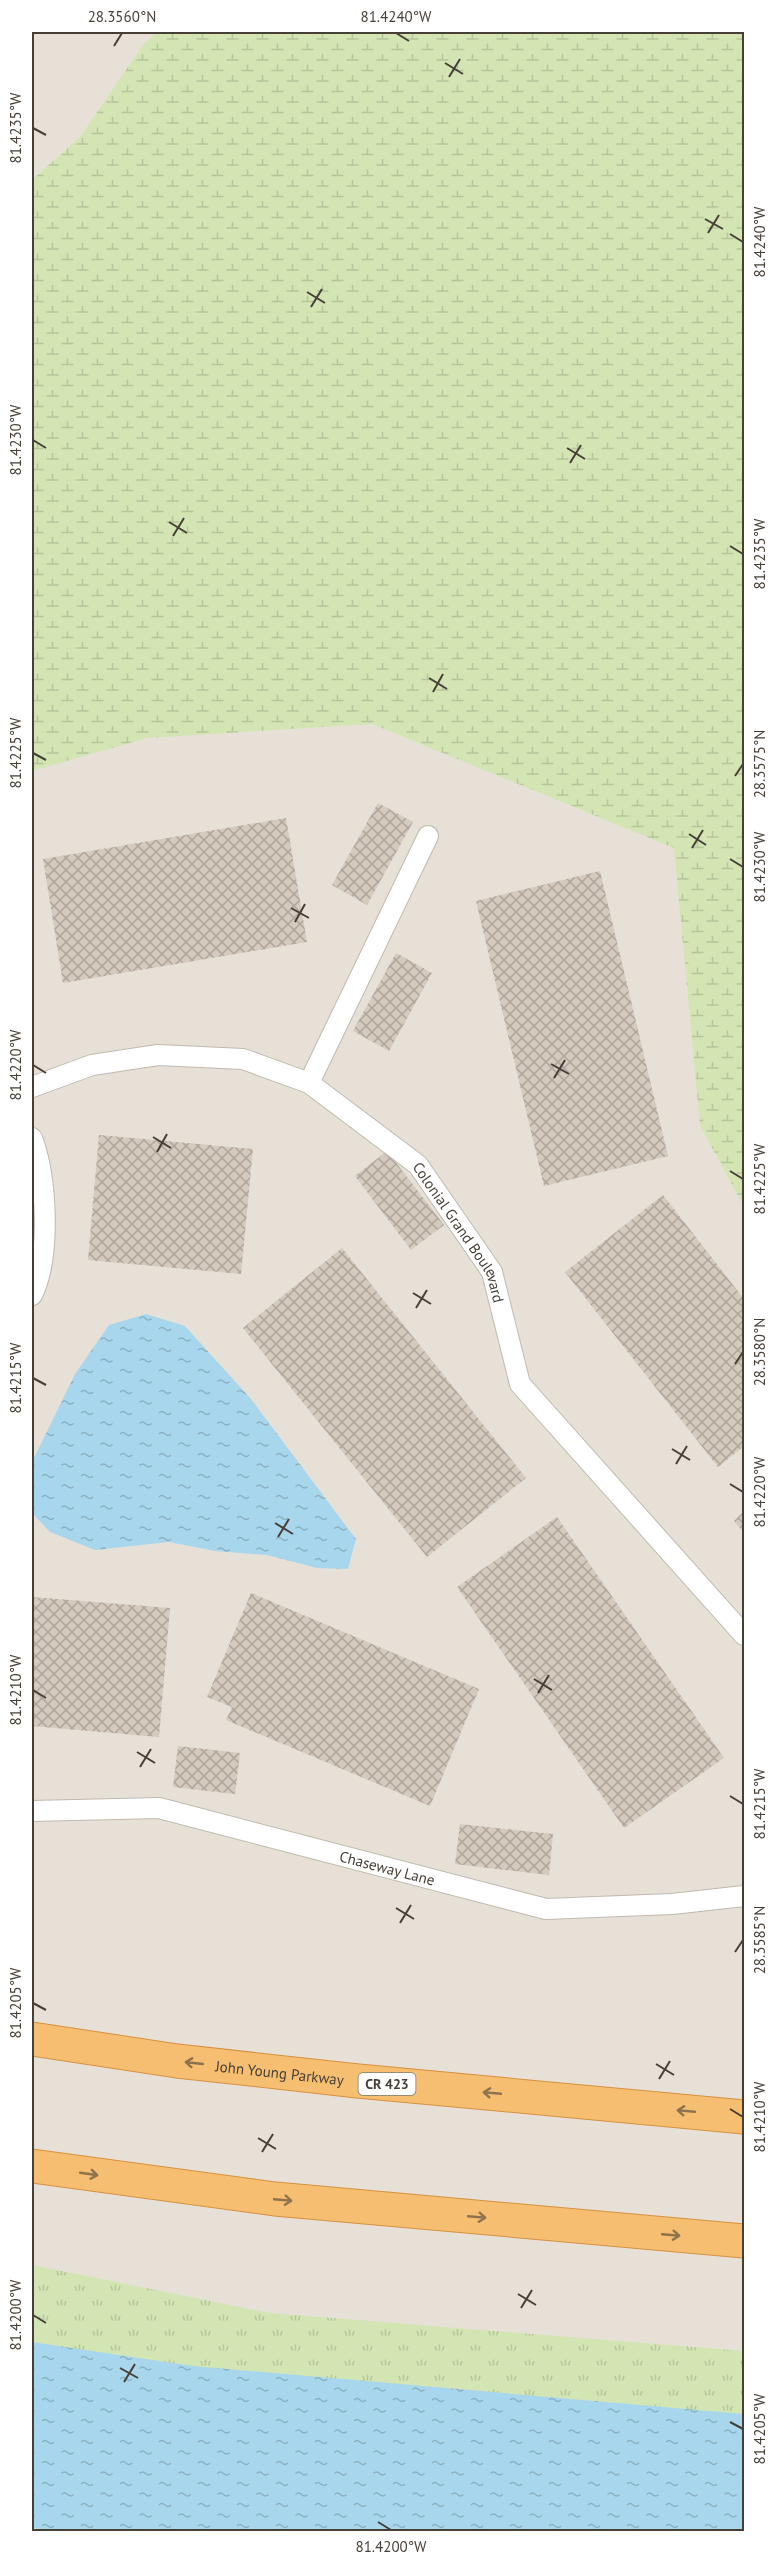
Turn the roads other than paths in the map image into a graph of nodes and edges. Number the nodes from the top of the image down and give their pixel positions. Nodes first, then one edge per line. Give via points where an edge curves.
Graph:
1 (428, 836) dead end
2 (309, 1083) junction
3 (32, 1087) edge
4 (32, 1138) edge
5 (32, 1295) edge
6 (744, 1635) edge
7 (32, 1811) edge
8 (744, 1896) edge
9 (32, 2039) edge
10 (744, 2117) edge
11 (32, 2166) edge
12 (744, 2241) edge

1 - 2 lane
2 - 3 lane, Colonial Grand Boulevard via 243,1059 158,1055 92,1065
2 - 6 lane, Colonial Grand Boulevard via 418,1165 492,1272 520,1384
4 - 5 lane via 46,1233
7 - 8 lane, Chaseway Lane via 159,1808 546,1909 672,1904
10 -> 9 highway, John Young Parkway / CR 423 via 358,2081 177,2061
11 -> 12 highway via 275,2199

